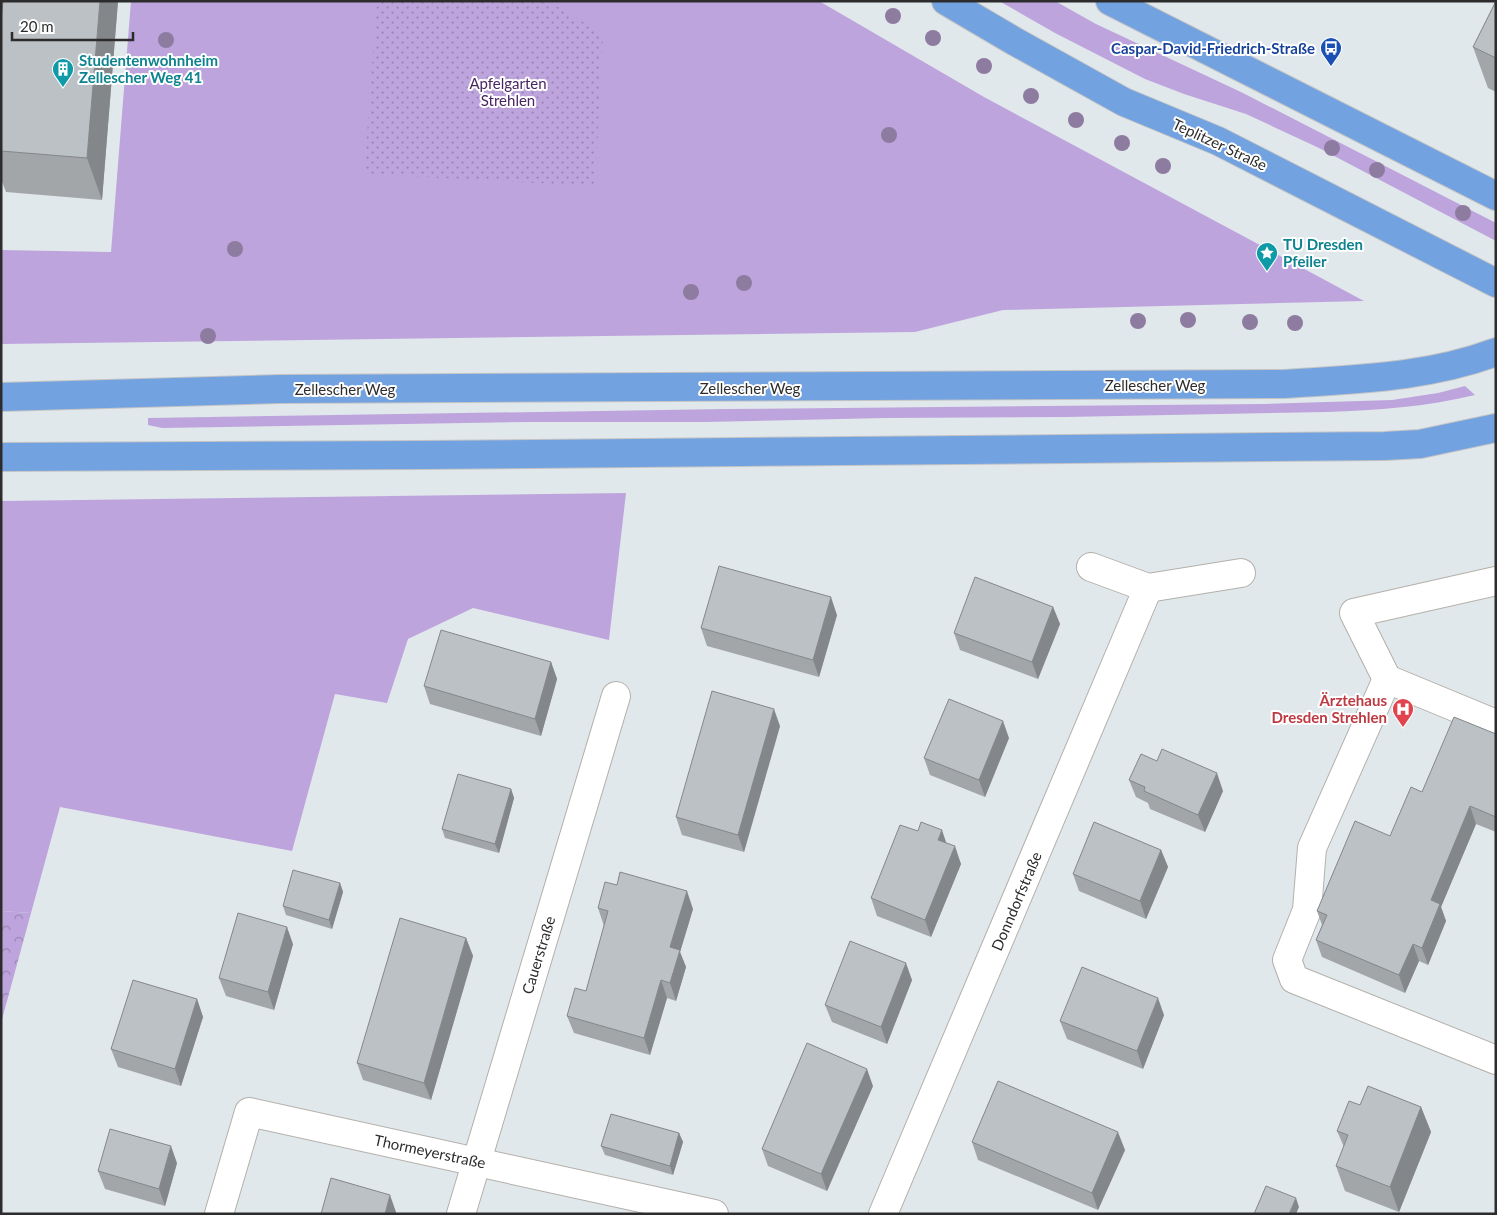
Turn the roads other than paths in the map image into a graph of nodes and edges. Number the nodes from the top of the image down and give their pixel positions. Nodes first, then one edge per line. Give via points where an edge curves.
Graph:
1 (946, 1) edge
2 (1110, 1) edge
3 (1496, 196) edge
4 (1496, 283) edge
5 (1496, 352) edge
6 (1, 397) edge
7 (1496, 428) edge
8 (1, 457) edge
9 (1091, 567) dead end
10 (1241, 573) dead end
11 (1496, 581) edge
12 (1148, 588) junction
13 (1387, 679) junction
14 (616, 696) dead end
15 (1496, 724) edge
16 (1496, 1060) edge
17 (476, 1161) junction
18 (219, 1214) edge
19 (461, 1214) edge
20 (714, 1214) edge
21 (883, 1214) edge

1 - 4 main road, Teplitzer Straße via 1124,102 1218,141
2 - 3 main road
5 - 6 main road, Zellescher Weg via 1470,362 1399,376 1283,384 280,390
7 - 8 main road via 1420,444 1385,446
9 - 12 street
10 - 12 street
11 - 13 street via 1354,613
12 - 21 street, Donndorfstraße
13 - 15 street
13 - 16 street via 1312,848 1307,910 1287,960 1294,979
14 - 17 street, Cauerstraße
17 - 18 street, Thormeyerstraße via 249,1112
17 - 19 street, Cauerstraße
17 - 20 street, Thormeyerstraße

